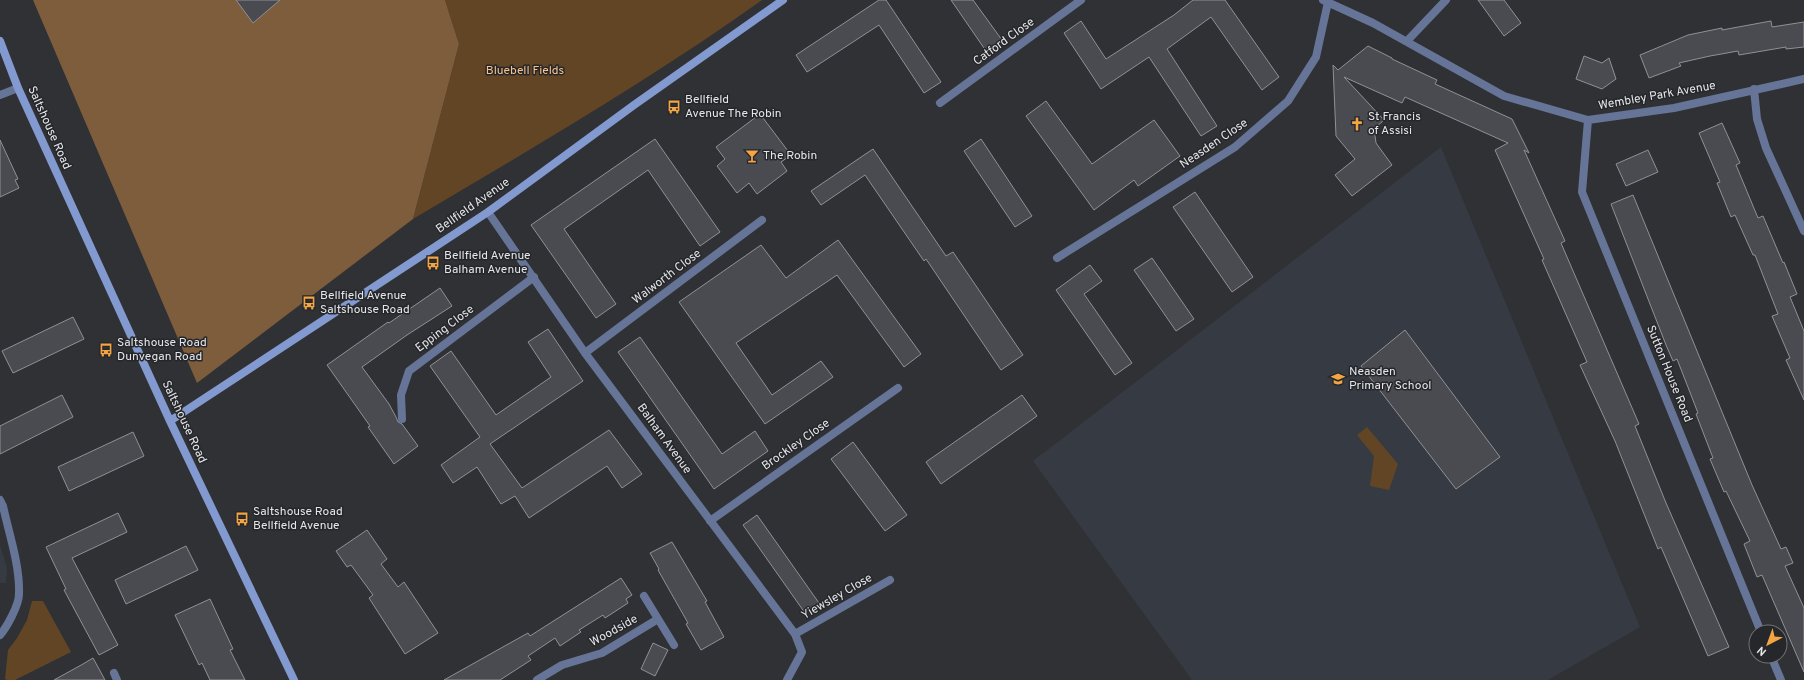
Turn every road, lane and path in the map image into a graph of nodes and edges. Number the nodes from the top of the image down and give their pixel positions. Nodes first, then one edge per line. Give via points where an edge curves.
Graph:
1 (783, 0) edge
2 (1081, 0) edge
3 (1446, 0) edge
4 (1326, 1) edge
5 (0, 41) edge
6 (1407, 41) junction
7 (1804, 79) edge
8 (18, 88) junction
9 (1754, 89) junction
10 (0, 95) edge
11 (940, 103) dead end
12 (1588, 120) junction
13 (488, 212) junction
14 (762, 220) dead end
15 (1804, 231) edge
16 (1057, 258) dead end
17 (534, 277) junction
18 (585, 353) junction
19 (898, 388) dead end
20 (402, 418) dead end
21 (170, 421) junction
22 (0, 500) edge
23 (710, 521) junction
24 (890, 580) dead end
25 (644, 596) dead end
26 (658, 619) junction
27 (1758, 624) edge
28 (796, 634) junction
29 (0, 635) edge
30 (674, 645) dead end
31 (1774, 664) edge
32 (294, 680) edge
33 (536, 680) edge
34 (787, 680) edge
35 (1781, 680) edge

1 - 13 street, Bellfield Avenue
2 - 11 street, Catford Close
3 - 6 street
4 - 6 street, Wembley Park Avenue
4 - 16 street, Neasden Close via 1316,57 1288,102 1235,147
5 - 8 street, Saltshouse Road
6 - 12 street, Wembley Park Avenue via 1504,96
7 - 9 street, Wembley Park Avenue
8 - 10 street
8 - 21 street, Saltshouse Road
9 - 12 street, Wembley Park Avenue via 1674,108
9 - 15 street via 1757,118 1766,148
12 - 27 street, Sutton House Road via 1582,192
13 - 17 street, Balham Avenue
13 - 21 street, Bellfield Avenue
14 - 18 street, Walworth Close
17 - 18 street, Balham Avenue
17 - 20 street, Epping Close via 409,371 401,395
18 - 23 street, Balham Avenue
19 - 23 street, Brockley Close
21 - 32 street, Saltshouse Road
22 - 29 street via 17,571 20,596 7,627
23 - 28 street, Balham Avenue
24 - 28 street, Yiewsley Close
25 - 26 street, Woodside
26 - 30 street, Woodside
26 - 33 street, Woodside via 602,653 562,665
28 - 34 street, Balham Avenue via 802,652
31 - 35 street

